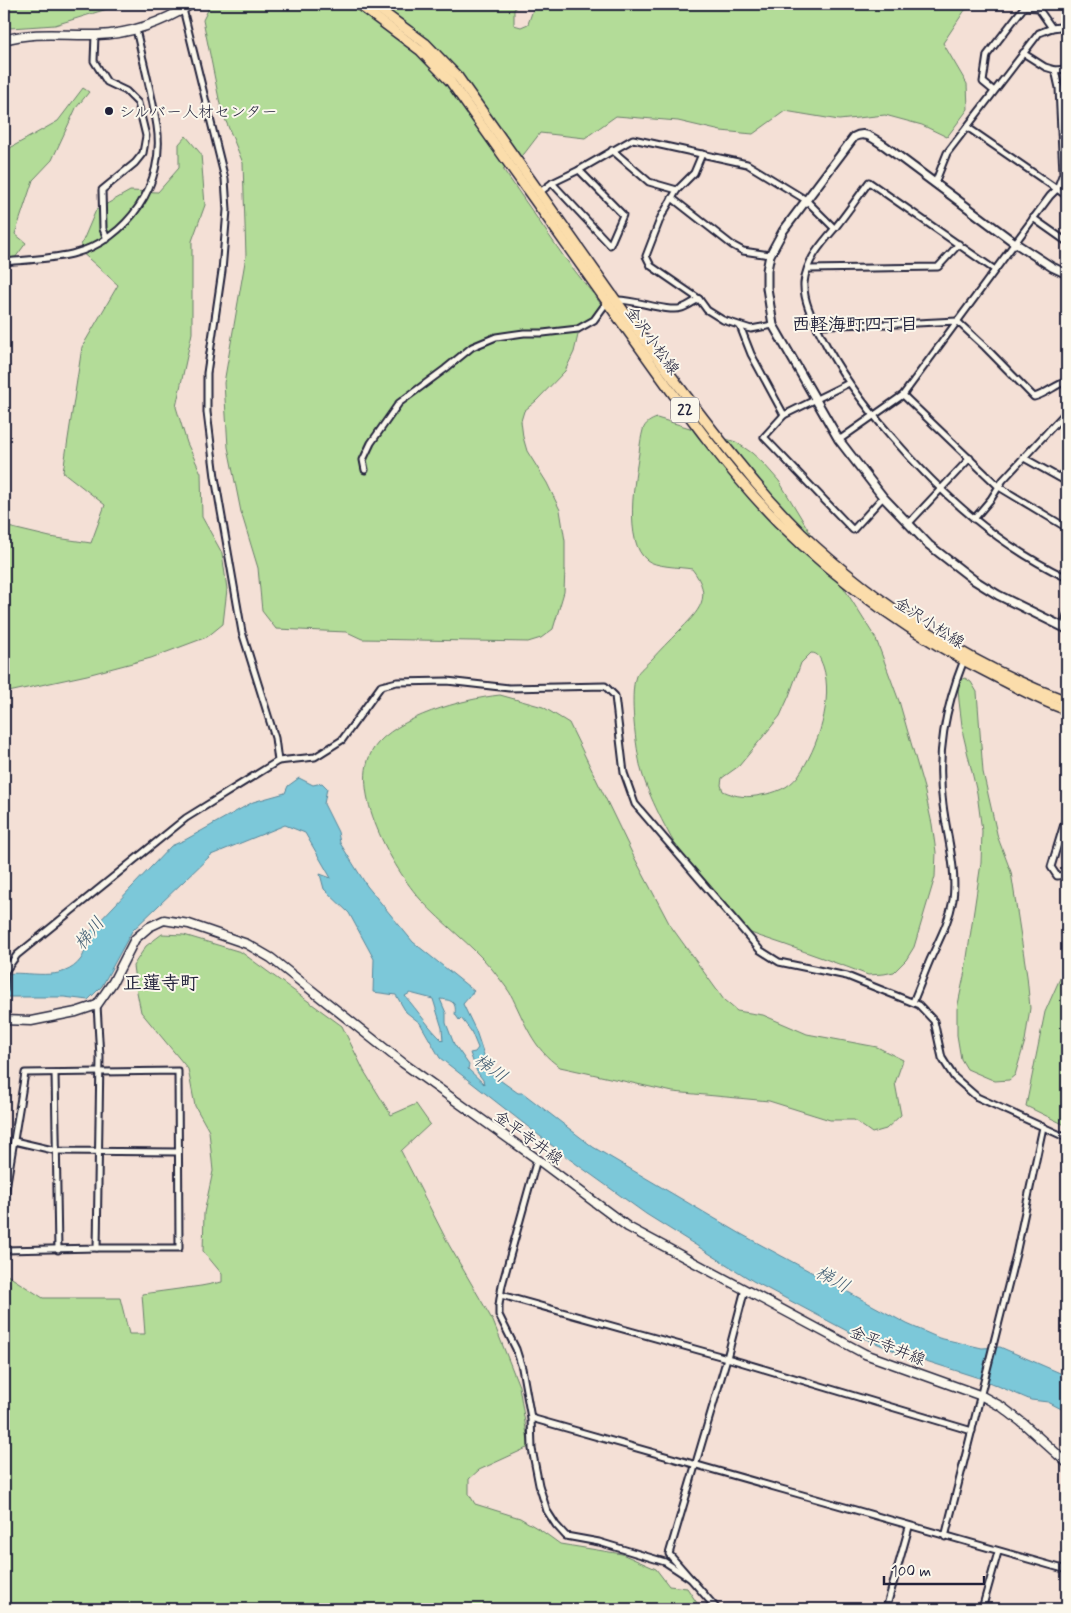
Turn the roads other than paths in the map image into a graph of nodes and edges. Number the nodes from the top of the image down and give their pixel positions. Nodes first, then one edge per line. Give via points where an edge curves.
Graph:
1 (192, 4) edge
2 (358, 4) edge
3 (372, 4) edge
4 (1044, 4) edge
5 (184, 6) edge
6 (1038, 8) junction
7 (1067, 26) edge
8 (1052, 28) junction
9 (136, 29) junction
10 (96, 35) junction
11 (4, 40) edge
12 (1023, 53) junction
13 (1067, 69) edge
14 (1055, 70) junction
15 (994, 91) junction
16 (968, 127) junction
17 (612, 150) junction
18 (702, 154) junction
19 (579, 170) junction
20 (935, 183) junction
21 (552, 184) junction
22 (677, 190) junction
23 (1057, 190) junction
24 (540, 192) junction
25 (1067, 196) edge
26 (672, 198) junction
27 (806, 200) junction
28 (1033, 218) junction
29 (834, 228) junction
30 (107, 239) junction
31 (1067, 242) edge
32 (1015, 243) junction
33 (959, 244) junction
34 (770, 255) junction
35 (4, 262) edge
36 (808, 269) junction
37 (995, 270) junction
38 (1067, 274) edge
39 (699, 299) junction
40 (612, 301) junction
41 (957, 321) junction
42 (773, 324) junction
43 (816, 325) junction
44 (740, 326) junction
45 (1067, 381) edge
46 (849, 383) junction
47 (903, 395) junction
48 (815, 400) junction
49 (1067, 411) edge
50 (784, 415) junction
51 (874, 416) junction
52 (839, 440) junction
53 (970, 458) junction
54 (1024, 458) junction
55 (365, 470) dead end
56 (1067, 470) edge
57 (1059, 477) junction
58 (1067, 482) edge
59 (999, 487) junction
60 (940, 490) junction
61 (883, 497) junction
62 (974, 519) junction
63 (909, 523) junction
64 (1067, 528) edge
65 (1067, 578) edge
66 (1067, 615) edge
67 (1066, 628) edge
68 (965, 658) junction
69 (1067, 701) edge
70 (1067, 710) edge
71 (278, 761) junction
72 (1067, 814) edge
73 (1067, 875) edge
74 (4, 969) edge
75 (4, 990) edge
76 (913, 1002) junction
77 (97, 1005) junction
78 (4, 1020) edge
79 (99, 1072) junction
80 (55, 1073) junction
81 (1043, 1127) junction
82 (1067, 1138) edge
83 (14, 1141) junction
84 (57, 1151) junction
85 (178, 1152) junction
86 (98, 1153) junction
87 (537, 1159) junction
88 (4, 1201) edge
89 (97, 1248) junction
90 (4, 1250) edge
91 (58, 1250) junction
92 (745, 1289) junction
93 (501, 1295) junction
94 (727, 1358) junction
95 (982, 1396) junction
96 (531, 1418) junction
97 (972, 1431) junction
98 (696, 1463) junction
99 (1067, 1463) edge
100 (910, 1527) junction
101 (945, 1537) junction
102 (998, 1552) junction
103 (1067, 1570) edge
104 (691, 1579) junction
105 (717, 1609) edge
106 (886, 1609) edge
107 (982, 1609) edge

1 - 5 main road
2 - 40 main road, 金沢小松線 / 22 via 407,39 436,65
3 - 24 main road, 金沢小松線 / 22 via 425,43 458,76
4 - 6 street
5 - 9 main road via 159,21
5 - 71 street via 225,179 222,271 207,374 207,412 215,477 242,632
6 - 8 street
6 - 15 street via 1024,7 987,55 983,82
7 - 8 street
8 - 12 street via 1039,33
9 - 10 main road
9 - 30 street via 157,127 158,161 146,195 128,222
10 - 11 main road via 59,33
10 - 30 street via 94,61 108,82 126,91 138,103 146,136 143,153 135,163 102,190 102,229
12 - 14 street
12 - 15 street
13 - 14 street
14 - 23 street via 1059,88 1063,173
15 - 16 street
16 - 20 street via 947,152
16 - 23 street
17 - 18 street via 633,139
17 - 19 street
17 - 22 street via 649,182
18 - 22 street via 694,173
18 - 27 street via 747,164
19 - 21 street
19 - 21 street via 623,215 610,245
20 - 27 street via 865,133 854,137
20 - 32 street
21 - 24 street
22 - 26 street
23 - 25 street
23 - 28 street
24 - 40 main road, 金沢小松線 / 22
26 - 34 street via 732,245 743,251
26 - 39 street via 646,256 651,266
27 - 29 street
27 - 34 street
28 - 31 street
28 - 32 street
29 - 33 street via 869,182
29 - 36 street via 814,253
30 - 35 street via 74,253
32 - 37 street
32 - 38 street
33 - 36 street via 938,267
33 - 37 street
34 - 42 street via 767,288
36 - 43 street via 804,286
37 - 41 street
39 - 40 street via 671,310 625,299
39 - 44 street via 707,310
40 - 55 street via 594,320 578,329 496,336 472,346 399,403 371,443 363,460
40 - 68 main road, 金沢小松線 / 22 via 714,433 800,532 845,572
41 - 43 street
41 - 45 street via 1034,397
41 - 47 street
42 - 44 street via 751,328
42 - 48 street
43 - 46 street
44 - 50 street via 751,354
46 - 48 street
46 - 51 street
47 - 51 street
47 - 53 street
48 - 50 street
48 - 52 street
49 - 54 street
50 - 61 street via 764,437 853,530
51 - 52 street
51 - 60 street
52 - 61 street
53 - 59 street
53 - 60 street
54 - 57 street
54 - 59 street
56 - 57 street
57 - 58 street
59 - 62 street
59 - 64 street
60 - 62 street
60 - 63 street
61 - 63 street
62 - 65 street via 1006,543
63 - 67 street via 929,545 974,580
66 - 67 street
68 - 69 main road, 金沢小松線 / 22
68 - 70 main road, 金沢小松線 / 22 via 1045,702
68 - 76 street via 946,716 940,760 943,806 952,859 953,900 946,928
71 - 74 street via 186,818 17,954
71 - 76 street via 315,757 342,740 381,686 397,682 447,681 508,688 605,686 615,696 624,773 635,804 760,950 779,962 847,976
72 - 73 street via 1051,867 1057,876
74 - 75 street
76 - 81 street via 934,1022 942,1058 954,1077 977,1097
77 - 78 main road via 30,1020
77 - 79 street
77 - 87 main road, 金平寺井線 via 135,939 164,920 189,924 247,944 271,958 403,1063
79 - 80 street
79 - 85 street via 178,1071
79 - 86 street
80 - 83 street via 25,1073
80 - 84 street
81 - 82 street
81 - 95 street
83 - 84 street
83 - 88 street
84 - 86 street
84 - 91 street
85 - 86 street
85 - 89 street via 179,1248
86 - 89 street
87 - 92 main road, 金平寺井線 via 628,1227
87 - 93 street
89 - 91 street
90 - 91 street
92 - 94 street
92 - 95 main road, 金平寺井線 via 864,1354
93 - 94 street
93 - 96 street via 499,1315 522,1368
94 - 97 street
94 - 98 street
95 - 97 street
95 - 99 main road, 金平寺井線 via 1024,1424
96 - 98 street
96 - 104 street via 538,1485 556,1526 566,1536 599,1542 665,1562
97 - 101 street
98 - 100 street
98 - 104 street via 669,1554
100 - 101 street
100 - 106 street
101 - 102 street
102 - 103 street
102 - 107 street
104 - 105 street

